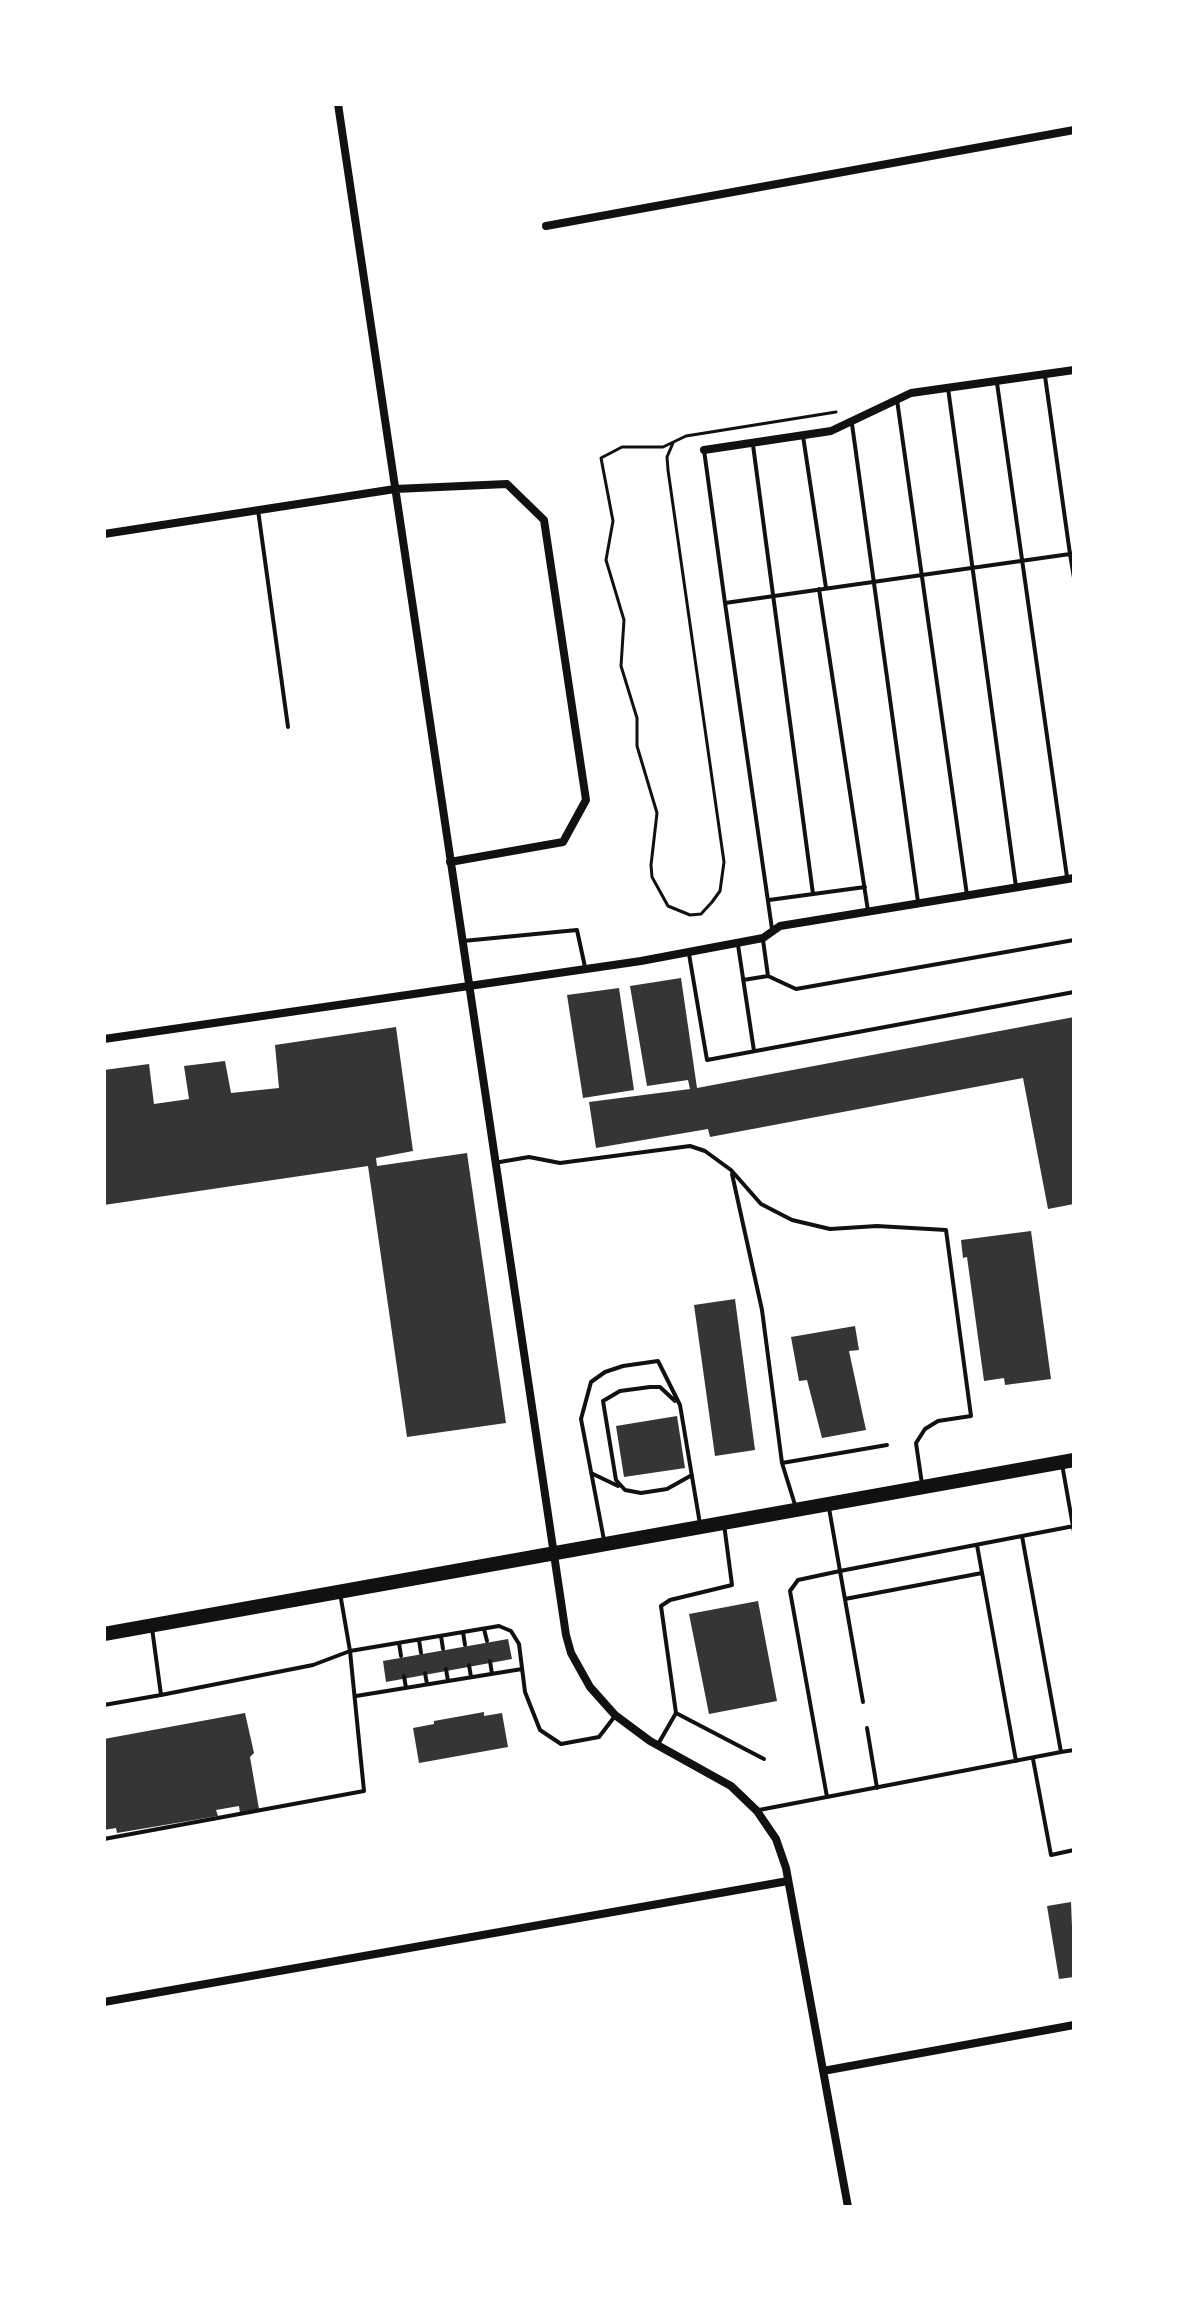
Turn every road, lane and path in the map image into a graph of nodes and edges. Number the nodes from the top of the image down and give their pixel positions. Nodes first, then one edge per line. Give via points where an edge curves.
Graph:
1 (338, 104) edge
2 (1074, 130) edge
3 (546, 226) dead end
4 (1074, 370) edge
5 (1044, 374) junction
6 (996, 381) junction
7 (948, 388) junction
8 (897, 400) junction
9 (852, 421) junction
10 (803, 435) junction
11 (752, 443) junction
12 (704, 450) joint
13 (395, 489) junction
14 (258, 510) junction
15 (104, 534) edge
16 (1072, 553) edge
17 (1021, 560) junction
18 (971, 568) junction
19 (923, 574) junction
20 (1074, 578) edge
21 (874, 581) junction
22 (823, 589) junction
23 (773, 596) junction
24 (725, 603) junction
25 (288, 727) dead end
26 (450, 862) junction
27 (1071, 878) edge
28 (865, 887) junction
29 (1016, 887) junction
30 (813, 894) junction
31 (967, 895) junction
32 (768, 901) junction
33 (918, 903) junction
34 (868, 912) junction
35 (772, 931) junction
36 (763, 938) junction
37 (1074, 940) edge
38 (461, 941) junction
39 (738, 943) junction
40 (689, 952) junction
41 (585, 969) junction
42 (768, 976) junction
43 (743, 980) junction
44 (468, 985) junction
45 (1074, 992) edge
46 (104, 1039) edge
47 (754, 1051) junction
48 (494, 1163) junction
49 (731, 1170) junction
50 (680, 1405) junction
51 (887, 1445) dead end
52 (1068, 1461) edge
53 (782, 1463) junction
54 (591, 1473) junction
55 (692, 1475) junction
56 (618, 1486) junction
57 (922, 1487) junction
58 (828, 1503) junction
59 (797, 1509) junction
60 (724, 1522) junction
61 (700, 1526) junction
62 (1074, 1528) edge
63 (1022, 1536) junction
64 (605, 1543) junction
65 (977, 1545) junction
66 (552, 1552) junction
67 (840, 1571) junction
68 (982, 1573) junction
69 (339, 1591) junction
70 (845, 1599) junction
71 (152, 1625) junction
72 (484, 1629) junction
73 (463, 1632) junction
74 (104, 1634) edge
75 (441, 1636) junction
76 (419, 1639) junction
77 (487, 1641) dead end
78 (399, 1643) junction
79 (465, 1645) dead end
80 (443, 1649) dead end
81 (350, 1651) junction
82 (421, 1653) dead end
83 (401, 1656) dead end
84 (490, 1661) dead end
85 (469, 1665) dead end
86 (446, 1669) dead end
87 (522, 1669) junction
88 (425, 1673) dead end
89 (492, 1674) junction
90 (404, 1676) dead end
91 (471, 1677) junction
92 (448, 1681) junction
93 (427, 1684) junction
94 (406, 1688) junction
95 (161, 1695) junction
96 (356, 1696) junction
97 (863, 1702) dead end
98 (104, 1705) edge
99 (676, 1713) junction
100 (615, 1715) junction
101 (867, 1728) dead end
102 (657, 1746) junction
103 (1074, 1750) edge
104 (1061, 1752) junction
105 (1033, 1758) junction
106 (764, 1759) dead end
107 (1016, 1761) junction
108 (877, 1788) junction
109 (827, 1797) junction
110 (757, 1811) junction
111 (104, 1839) edge
112 (1074, 1850) edge
113 (788, 1881) junction
114 (104, 2002) edge
115 (1074, 2025) edge
116 (823, 2071) junction
117 (848, 2207) edge

1 - 13 street
2 - 3 street
4 - 5 street
5 - 6 street
5 - 16 lane
6 - 7 street
6 - 17 lane
7 - 8 street
7 - 18 lane
8 - 9 street
8 - 19 lane
9 - 10 street
9 - 21 lane
10 - 11 street
10 - 22 lane
11 - 12 street
11 - 23 lane
12 - 24 lane
13 - 14 street
13 - 26 street
13 - 26 street via 507,484 544,520 586,800 563,842
14 - 15 street
14 - 25 lane
16 - 17 lane
16 - 20 lane
17 - 18 lane
17 - 27 lane
18 - 19 lane
18 - 29 lane
19 - 21 lane
19 - 31 lane
21 - 22 lane
21 - 33 lane
22 - 23 lane
22 - 28 lane
23 - 24 lane
23 - 30 lane
24 - 32 lane
26 - 38 street
27 - 29 street
28 - 30 lane
28 - 34 lane
29 - 31 street
30 - 32 lane
31 - 33 street
32 - 35 lane
33 - 34 street
34 - 35 street
35 - 36 street
36 - 39 street
36 - 42 lane
37 - 42 lane via 796,989
38 - 41 lane via 577,930
38 - 44 street
39 - 40 street
39 - 43 lane
40 - 41 street
40 - 47 lane via 707,1060
41 - 44 street
42 - 43 lane
43 - 47 lane
44 - 46 street
44 - 48 street
45 - 47 lane
48 - 49 lane via 529,1157 560,1163 690,1146
48 - 66 street
49 - 53 lane via 762,1310
49 - 57 lane via 761,1204 792,1220 830,1229 946,1230 971,1416 938,1421 925,1429 916,1443
50 - 54 lane via 658,1361 623,1366 591,1382 581,1419
50 - 55 lane
50 - 56 lane via 660,1387 628,1389 603,1401
51 - 53 lane
52 - 57 main road
52 - 62 lane
53 - 59 lane
54 - 56 lane
54 - 64 lane
55 - 56 lane via 653,1492
55 - 61 lane
57 - 58 main road
58 - 59 main road
58 - 67 lane
59 - 60 main road
60 - 61 main road
60 - 99 lane via 732,1585 661,1606
61 - 64 main road
62 - 63 lane
63 - 65 lane
63 - 104 lane
64 - 66 main road
65 - 67 lane
65 - 68 lane
66 - 69 main road
66 - 100 street via 571,1653 590,1687
67 - 70 lane
67 - 109 lane via 798,1580 790,1591
68 - 70 lane
68 - 107 lane
69 - 71 main road
69 - 81 lane
70 - 97 lane
71 - 74 main road
71 - 95 lane
72 - 73 lane
72 - 77 lane
72 - 87 lane via 499,1626 511,1631 519,1644
73 - 75 lane
73 - 79 lane
75 - 76 lane
75 - 80 lane
76 - 78 lane
76 - 82 lane
78 - 81 lane
78 - 83 lane
81 - 95 lane via 313,1665
81 - 96 lane
84 - 89 lane
85 - 91 lane
86 - 92 lane
87 - 89 lane
87 - 100 lane via 540,1730 561,1744 599,1737
88 - 93 lane
89 - 91 lane
90 - 94 lane
91 - 92 lane
92 - 93 lane
93 - 94 lane
94 - 96 lane
95 - 98 lane
96 - 111 lane via 364,1791
99 - 102 lane
99 - 106 lane
100 - 102 street
101 - 108 lane
102 - 110 street via 716,1776
103 - 104 lane
104 - 105 lane
105 - 107 lane
105 - 112 lane via 1051,1855
107 - 108 lane
108 - 109 lane
109 - 110 lane
110 - 113 street via 776,1839
113 - 114 street
113 - 116 street
115 - 116 street
116 - 117 street

